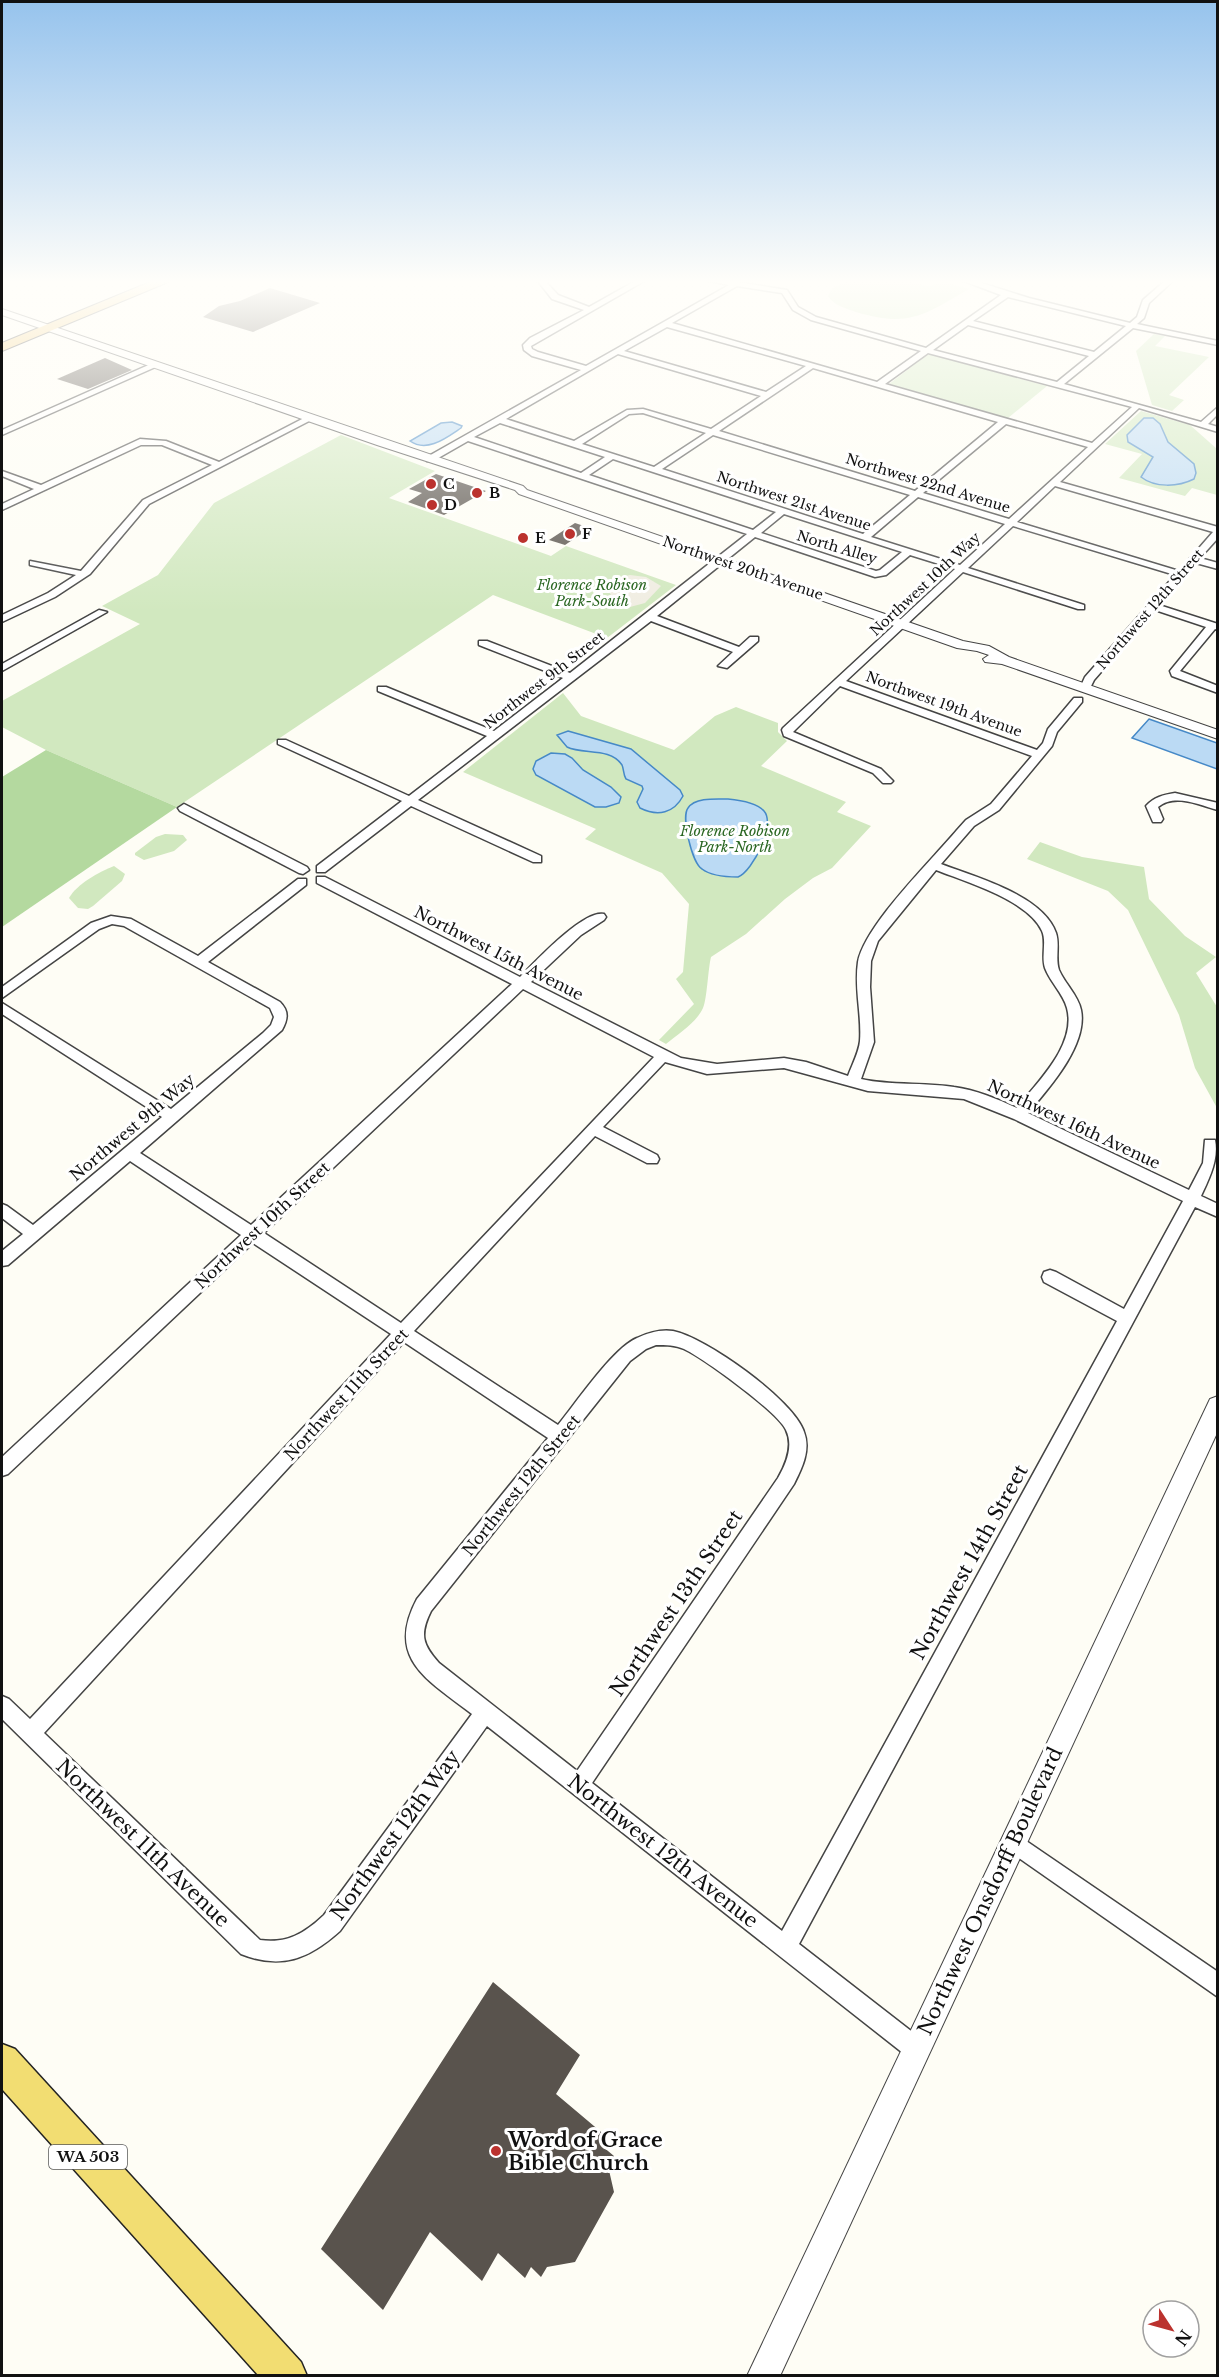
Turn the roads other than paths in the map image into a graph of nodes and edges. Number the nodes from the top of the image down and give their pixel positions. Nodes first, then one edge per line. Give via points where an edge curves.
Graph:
1 (97, 391) edge
2 (229, 391) edge
3 (550, 391) edge
4 (753, 391) edge
5 (773, 391) edge
6 (899, 391) edge
7 (1080, 391) edge
8 (767, 395) junction
9 (1137, 406) junction
10 (1218, 409) edge
11 (309, 419) junction
12 (500, 420) junction
13 (1004, 421) junction
14 (1202, 425) junction
15 (1218, 430) edge
16 (712, 432) junction
17 (2, 433) edge
18 (468, 438) junction
19 (575, 444) junction
20 (1093, 446) junction
21 (612, 456) junction
22 (430, 459) junction
23 (217, 464) junction
24 (655, 470) junction
25 (2, 473) edge
26 (582, 476) junction
27 (1053, 483) junction
28 (40, 488) junction
29 (916, 494) junction
30 (2, 507) edge
31 (782, 511) junction
32 (1011, 523) junction
33 (1218, 531) edge
34 (752, 534) junction
35 (864, 538) junction
36 (908, 552) junction
37 (1194, 559) junction
38 (721, 561) junction
39 (33, 563) dead end
40 (1218, 566) edge
41 (961, 569) junction
42 (83, 574) junction
43 (1180, 574) junction
44 (1153, 606) junction
45 (1081, 607) dead end
46 (102, 612) dead end
47 (650, 617) junction
48 (2, 619) edge
49 (902, 623) junction
50 (1215, 626) edge
51 (754, 639) dead end
52 (483, 644) dead end
53 (740, 651) junction
54 (723, 666) dead end
55 (2, 668) edge
56 (572, 678) junction
57 (838, 682) junction
58 (382, 689) dead end
59 (1218, 690) edge
60 (1082, 694) junction
61 (1218, 735) edge
62 (495, 736) junction
63 (282, 742) dead end
64 (1039, 755) junction
65 (887, 781) dead end
66 (411, 800) junction
67 (1218, 807) edge
68 (184, 808) dead end
69 (1156, 819) dead end
70 (537, 859) dead end
71 (933, 865) junction
72 (321, 874) junction
73 (302, 876) junction
74 (600, 917) dead end
75 (199, 962) junction
76 (524, 983) junction
77 (2, 993) edge
78 (2, 1008) edge
79 (663, 1056) junction
80 (853, 1082) junction
81 (1019, 1115) junction
82 (172, 1117) junction
83 (593, 1128) junction
84 (1210, 1143) dead end
85 (129, 1153) junction
86 (651, 1159) dead end
87 (1192, 1199) junction
88 (2, 1210) edge
89 (1218, 1211) edge
90 (33, 1233) junction
91 (252, 1234) junction
92 (2, 1260) edge
93 (1050, 1277) dead end
94 (1127, 1319) junction
95 (403, 1333) junction
96 (1218, 1406) edge
97 (560, 1436) junction
98 (798, 1442) joint
99 (2, 1468) edge
100 (416, 1648) joint
101 (2, 1706) edge
102 (486, 1712) junction
103 (30, 1733) junction
104 (579, 1785) junction
105 (1013, 1842) junction
106 (785, 1947) junction
107 (296, 1948) joint
108 (1218, 1986) edge
109 (916, 2049) junction
110 (2, 2062) edge
111 (287, 2376) edge
112 (763, 2376) edge

1 - 17 street
2 - 11 street, Northwest 20th Avenue
3 - 12 street
4 - 8 street
5 - 8 street
6 - 13 street
7 - 9 street
8 - 16 street
9 - 14 street
9 - 20 street, Northwest 10th Way
10 - 14 street
11 - 22 street, Northwest 20th Avenue
11 - 23 street
12 - 18 street
12 - 19 street, Northwest 21st Avenue
13 - 20 street
13 - 29 street
14 - 15 street
16 - 19 street, Northwest 22nd Avenue via 633,410
16 - 24 street
16 - 29 street, Northwest 22nd Avenue
18 - 22 street
18 - 26 street
19 - 21 street, Northwest 21st Avenue
20 - 27 street, Northwest 10th Way
21 - 24 street, Northwest 21st Avenue
21 - 26 street
22 - 38 street, Northwest 20th Avenue via 440,466
23 - 28 street via 163,443 147,441
23 - 42 street via 146,502
24 - 31 street, Northwest 21st Avenue
25 - 28 street
26 - 34 street
27 - 32 street, Northwest 10th Way
27 - 33 street
28 - 30 street
29 - 32 street, Northwest 22nd Avenue
29 - 35 street
31 - 34 street, Northwest 9th Street
31 - 35 street, Northwest 21st Avenue
32 - 41 street, Northwest 10th Way
32 - 43 street, Northwest 22nd Avenue
33 - 37 street, Northwest 12th Street
34 - 36 street, North Alley via 875,574 884,573
34 - 38 street, Northwest 9th Street
35 - 36 street, Northwest 21st Avenue
36 - 41 street, Northwest 21st Avenue
37 - 40 street
37 - 43 street, Northwest 12th Street
38 - 47 street, Northwest 9th Street
38 - 49 street, Northwest 20th Avenue
39 - 42 street
41 - 45 street, Northwest 21st Avenue
41 - 49 street, Northwest 10th Way
42 - 48 street
43 - 44 street, Northwest 12th Street
44 - 50 street
44 - 60 street, Northwest 12th Street via 1089,679
46 - 55 street
47 - 53 street
47 - 56 street, Northwest 9th Street
49 - 57 street, Northwest 10th Way
49 - 60 street, Northwest 20th Avenue via 962,645 967,651 1004,660
50 - 59 street via 1175,671 1184,679
51 - 53 street
52 - 56 street
53 - 54 street
56 - 62 street, Northwest 9th Street
57 - 64 street, Northwest 19th Avenue
57 - 65 street, Northwest 10th Way via 790,727 788,734 878,771
58 - 62 street
60 - 61 street, Northwest 20th Avenue
60 - 64 street, Northwest 12th Street via 1052,731
62 - 66 street, Northwest 9th Street
63 - 66 street
64 - 71 street, Northwest 12th Street via 995,807 966,828
66 - 70 street
66 - 72 street, Northwest 9th Street
67 - 69 street via 1193,799 1167,798 1152,806
68 - 73 street
71 - 80 street, Northwest 12th Street via 883,924 868,950 863,987 867,1042
71 - 81 street via 1021,903 1041,918 1049,933 1051,966 1074,1009 1075,1029 1066,1051
72 - 73 street via 309,884
72 - 76 street, Northwest 15th Avenue
73 - 75 street
74 - 76 street, Northwest 10th Street via 576,932
75 - 77 street via 127,922 115,920 95,926
75 - 82 street, Northwest 9th Way via 275,1005 287,1016
76 - 79 street, Northwest 15th Avenue
76 - 91 street, Northwest 10th Street
78 - 82 street
79 - 80 street, Northwest 16th Avenue via 708,1069 786,1063
79 - 83 street, Northwest 11th Street
80 - 81 street, Northwest 16th Avenue via 903,1091 964,1094
81 - 87 street, Northwest 16th Avenue
82 - 85 street, Northwest 9th Way
83 - 86 street
83 - 95 street, Northwest 11th Street
84 - 87 street, Northwest 14th Street via 1210,1163
85 - 90 street, Northwest 9th Way
85 - 91 street
87 - 89 street, Northwest 16th Avenue
87 - 94 street, Northwest 14th Street
88 - 90 street
90 - 92 street, Northwest 9th Way
91 - 95 street
91 - 99 street, Northwest 10th Street
93 - 94 street
94 - 106 street, Northwest 14th Street
95 - 97 street
95 - 103 street, Northwest 11th Street
96 - 105 street, Northwest Onsdorff Boulevard
97 - 98 street, Northwest 12th Street via 637,1344 653,1339 678,1339 702,1350 780,1409 794,1426
97 - 100 street, Northwest 12th Street via 424,1605 416,1623
98 - 104 street, Northwest 13th Street via 791,1474
100 - 102 street, Northwest 12th Avenue via 435,1671
101 - 103 street, Northwest 11th Avenue
102 - 104 street, Northwest 12th Avenue
102 - 107 street, Northwest 12th Way via 332,1923 320,1935
103 - 107 street, Northwest 11th Avenue via 249,1946 266,1952
104 - 106 street, Northwest 12th Avenue
105 - 108 street
105 - 109 street, Northwest Onsdorff Boulevard
106 - 109 street, Northwest 12th Avenue
109 - 112 street, Northwest Onsdorff Boulevard
110 - 111 main road, WA 503

